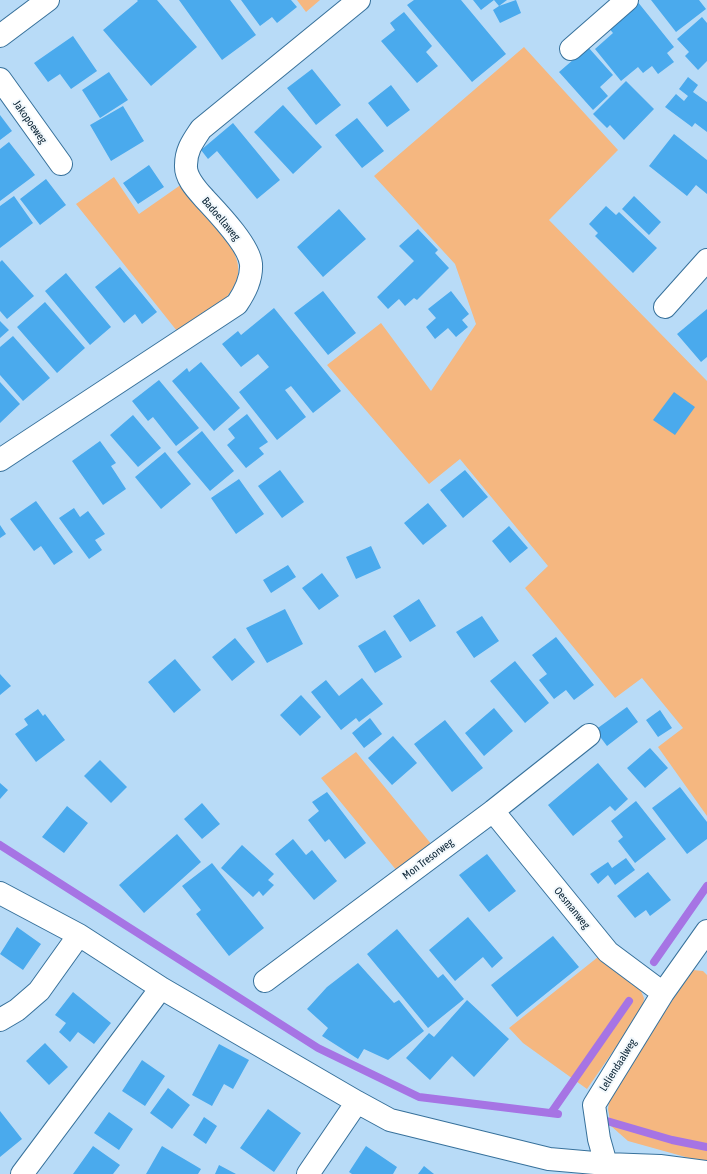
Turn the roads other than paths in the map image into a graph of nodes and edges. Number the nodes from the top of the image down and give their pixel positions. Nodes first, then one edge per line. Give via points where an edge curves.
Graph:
1 (48, 0) edge
2 (359, 0) edge
3 (627, 0) edge
4 (0, 36) edge
5 (571, 49) dead end
6 (0, 79) edge
7 (61, 164) dead end
8 (707, 260) edge
9 (665, 308) dead end
10 (0, 460) edge
11 (589, 735) dead end
12 (493, 811) junction
13 (0, 893) edge
14 (707, 931) edge
15 (79, 935) junction
16 (265, 981) dead end
17 (161, 988) junction
18 (663, 993) junction
19 (0, 1020) edge
20 (357, 1102) junction
21 (606, 1164) junction
22 (660, 1170) edge
23 (707, 1172) edge
24 (22, 1174) edge
25 (308, 1174) edge

1 - 4 street
2 - 10 street, Badoellaweg via 201,129 188,148 186,167 194,187 240,239 251,262 245,292 237,304
3 - 5 street
6 - 7 street, Jakopoeweg
8 - 9 street
11 - 12 street, Mon Tresorweg
12 - 16 street, Mon Tresorweg
12 - 18 street, Oesmanweg via 608,952
13 - 15 street
14 - 18 street, Leliendaalweg
15 - 17 street
15 - 19 street via 39,991 17,1010
17 - 20 street
17 - 24 street
18 - 21 street, Leliendaalweg via 594,1105
20 - 21 street via 398,1122 549,1159
20 - 25 street
21 - 22 street
22 - 23 street

